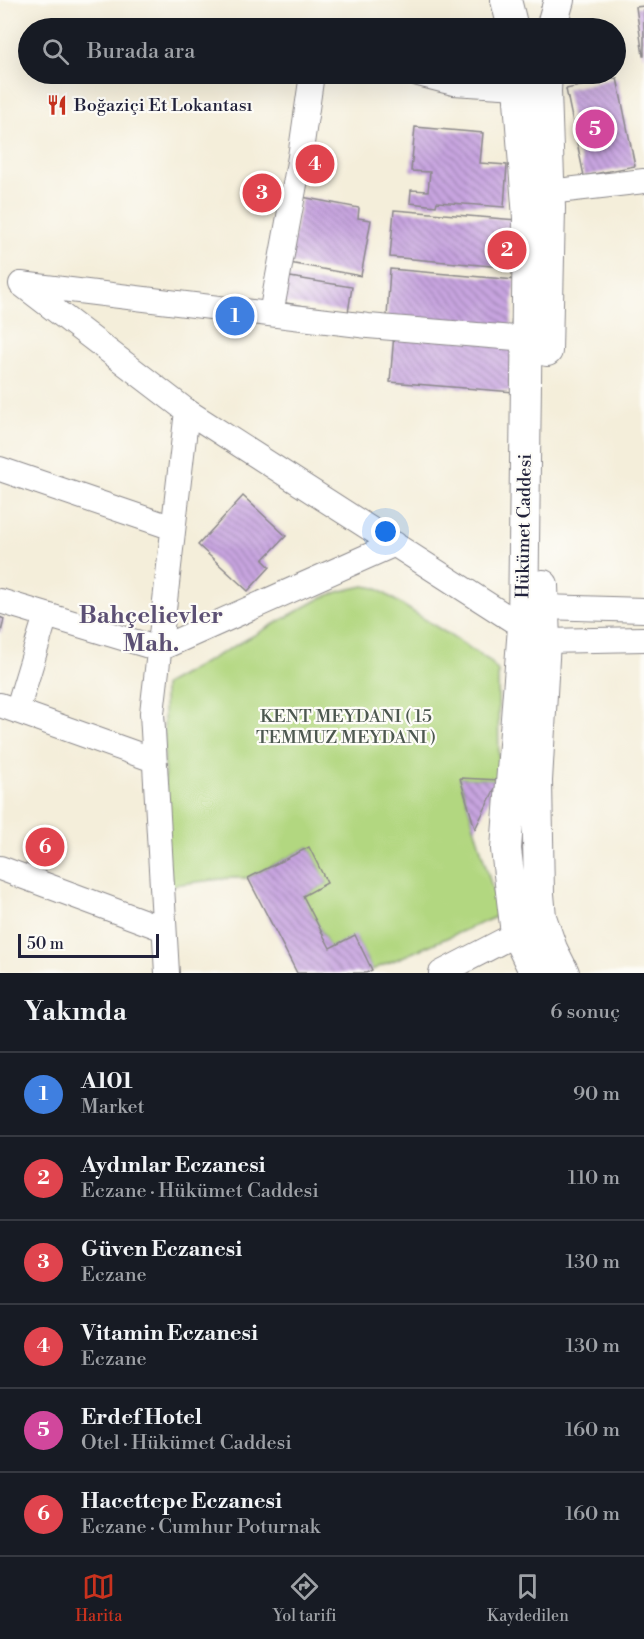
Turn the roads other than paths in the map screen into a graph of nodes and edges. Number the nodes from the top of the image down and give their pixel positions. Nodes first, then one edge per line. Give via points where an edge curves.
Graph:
1 (506, 0) edge
2 (559, 0) edge
3 (510, 18) edge
4 (554, 18) edge
5 (311, 84) edge
6 (517, 84) edge
7 (546, 84) edge
8 (644, 181) edge
9 (549, 192) junction
10 (271, 314) junction
11 (527, 339) junction
12 (187, 411) junction
13 (0, 469) edge
14 (173, 528) junction
15 (395, 544) junction
16 (0, 601) edge
17 (644, 610) edge
18 (46, 615) junction
19 (537, 625) junction
20 (644, 639) edge
21 (159, 649) junction
22 (8, 708) edge
23 (154, 760) junction
24 (0, 868) edge
25 (164, 929) junction
26 (516, 934) junction
27 (167, 973) edge
28 (441, 973) edge
29 (535, 973) edge
30 (564, 973) edge

1 - 3 main road
2 - 4 main road
5 - 10 street
6 - 11 main road, Hükümet Caddesi via 528,218
7 - 9 main road
8 - 9 street
9 - 19 main road
10 - 11 street
10 - 12 street via 21,284
11 - 19 main road, Hükümet Caddesi
12 - 14 street
12 - 15 street
13 - 14 street
14 - 21 street
15 - 19 street
15 - 21 street
16 - 18 street
17 - 19 street
18 - 21 street
18 - 22 street
19 - 20 street
19 - 26 main road, Hükümet Caddesi via 506,849
19 - 30 main road via 539,894 541,917
21 - 23 street via 152,712
22 - 23 street
23 - 25 street
24 - 25 street
25 - 27 street
26 - 28 street
26 - 29 main road, Hükümet Caddesi

